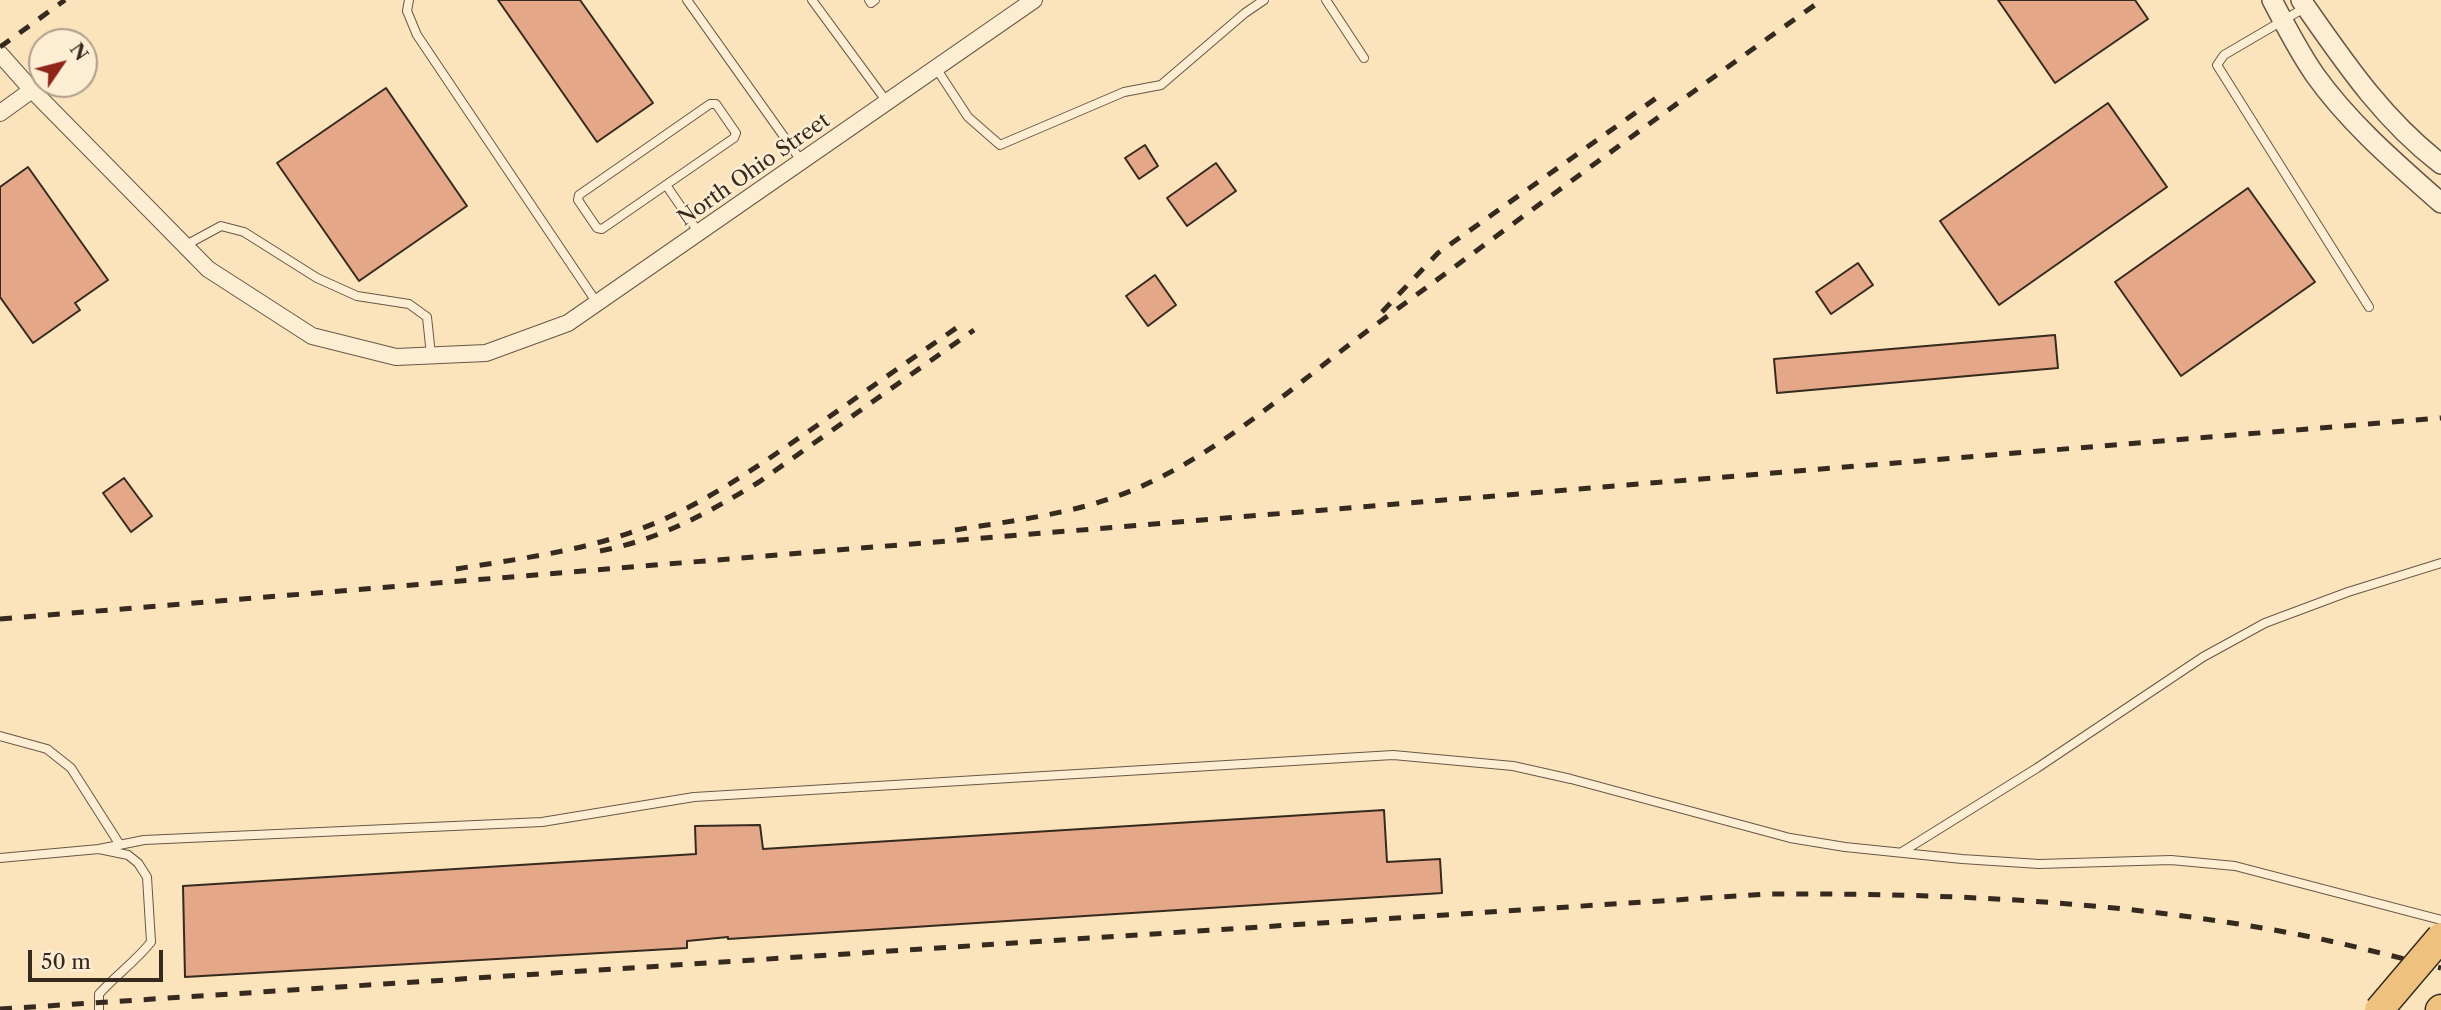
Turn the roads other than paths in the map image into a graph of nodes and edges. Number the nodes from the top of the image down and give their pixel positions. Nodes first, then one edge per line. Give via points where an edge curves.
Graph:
1 (408, 0) edge
2 (687, 0) edge
3 (812, 0) edge
4 (869, 0) edge
5 (875, 0) edge
6 (1034, 0) edge
7 (1264, 0) edge
8 (1326, 0) edge
9 (2272, 0) edge
10 (2304, 4) edge
11 (2283, 22) junction
12 (0, 54) edge
13 (1364, 58) dead end
14 (936, 68) junction
15 (28, 86) edge
16 (28, 93) edge
17 (40, 98) edge
18 (888, 103) junction
19 (0, 113) edge
20 (802, 162) junction
21 (2441, 164) edge
22 (666, 185) junction
23 (2441, 203) edge
24 (699, 233) junction
25 (186, 245) junction
26 (597, 303) junction
27 (2369, 307) dead end
28 (431, 355) junction
29 (2441, 563) edge
30 (0, 736) edge
31 (120, 845) junction
32 (99, 849) junction
33 (1902, 852) junction
34 (0, 858) edge
35 (2441, 920) edge
36 (2441, 937) edge
37 (99, 1010) edge
38 (2379, 1010) edge

1 - 26 lane via 407,11 417,36
2 - 20 lane
3 - 18 lane
4 - 5 lane
6 - 14 street, North Ohio Street
7 - 14 lane via 1161,85 1124,92 1000,145 968,117
8 - 13 lane
9 - 11 street
10 - 11 lane
10 - 21 street via 2353,75 2416,145
11 - 23 street via 2340,107
11 - 27 lane via 2224,55 2217,65
12 - 15 street, North Ohio Street
14 - 18 street, North Ohio Street
16 - 19 street
17 - 25 street, North Ohio Street
18 - 20 street, North Ohio Street
20 - 24 street, North Ohio Street
22 - 22 lane via 602,229 578,200 579,195 716,104 736,133 734,138
22 - 24 lane
24 - 26 street, North Ohio Street
25 - 28 street, North Ohio Street via 208,269 312,336 396,357
25 - 28 lane via 221,226 244,232 317,278 357,296 409,304 427,317
26 - 28 street, North Ohio Street via 568,323 486,353
29 - 33 lane via 2264,623 2145,693 2037,768
30 - 31 lane via 47,749 71,768
31 - 32 lane
31 - 33 lane via 144,840 542,822 694,797 1394,755 1513,766 1790,838
32 - 34 lane
32 - 37 lane via 128,855 148,877 150,933 150,942 138,958 99,994
33 - 35 lane via 2039,864 2171,860 2235,866
36 - 38 highway, bridge

